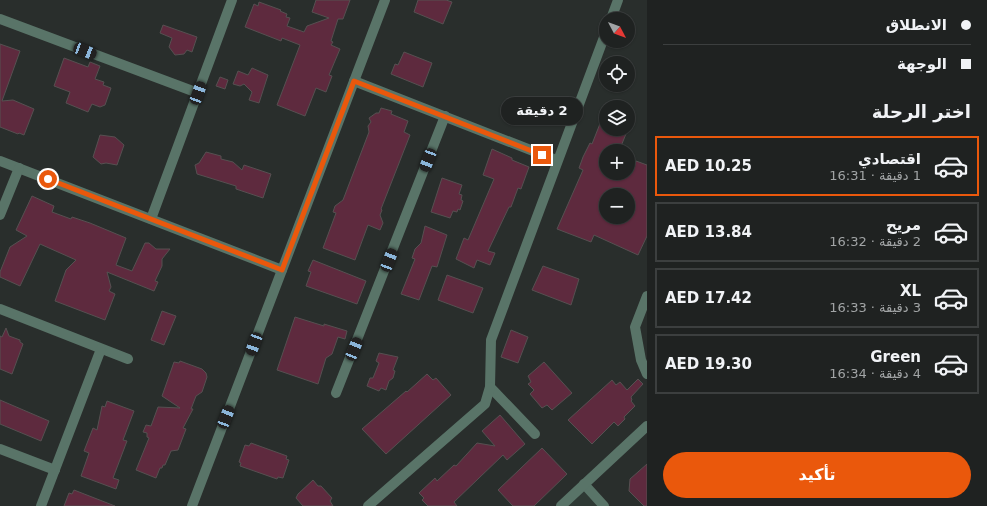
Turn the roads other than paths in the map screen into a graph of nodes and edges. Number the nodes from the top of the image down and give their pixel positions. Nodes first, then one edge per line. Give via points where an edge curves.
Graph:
1 (232, 0) edge
2 (385, 0) edge
3 (618, 0) edge
4 (614, 12) edge
5 (0, 19) edge
6 (600, 48) edge
7 (354, 81) junction
8 (198, 93) junction
9 (445, 116) junction
10 (556, 160) junction
11 (0, 161) edge
12 (19, 168) junction
13 (0, 216) edge
14 (151, 219) junction
15 (282, 270) junction
16 (647, 296) edge
17 (0, 309) edge
18 (102, 349) junction
19 (128, 360) dead end
20 (647, 374) edge
21 (490, 387) junction
22 (336, 393) dead end
23 (647, 426) edge
24 (535, 434) dead end
25 (0, 449) edge
26 (55, 470) junction
27 (584, 484) junction
28 (41, 506) edge
29 (192, 506) edge
30 (368, 506) edge
31 (561, 506) edge
32 (604, 506) edge

1 - 8 street
2 - 7 street
3 - 4 street
5 - 8 street
6 - 10 street
7 - 9 street
7 - 15 street
8 - 14 street
9 - 10 street
9 - 22 street
10 - 21 street via 491,340
11 - 12 street
12 - 13 street
12 - 14 street
14 - 15 street
15 - 29 street
16 - 20 street via 635,328 641,360
17 - 18 street
18 - 19 street
18 - 26 street
21 - 24 street
21 - 30 street via 485,404
23 - 27 street
25 - 26 street
26 - 28 street
27 - 31 street
27 - 32 street

